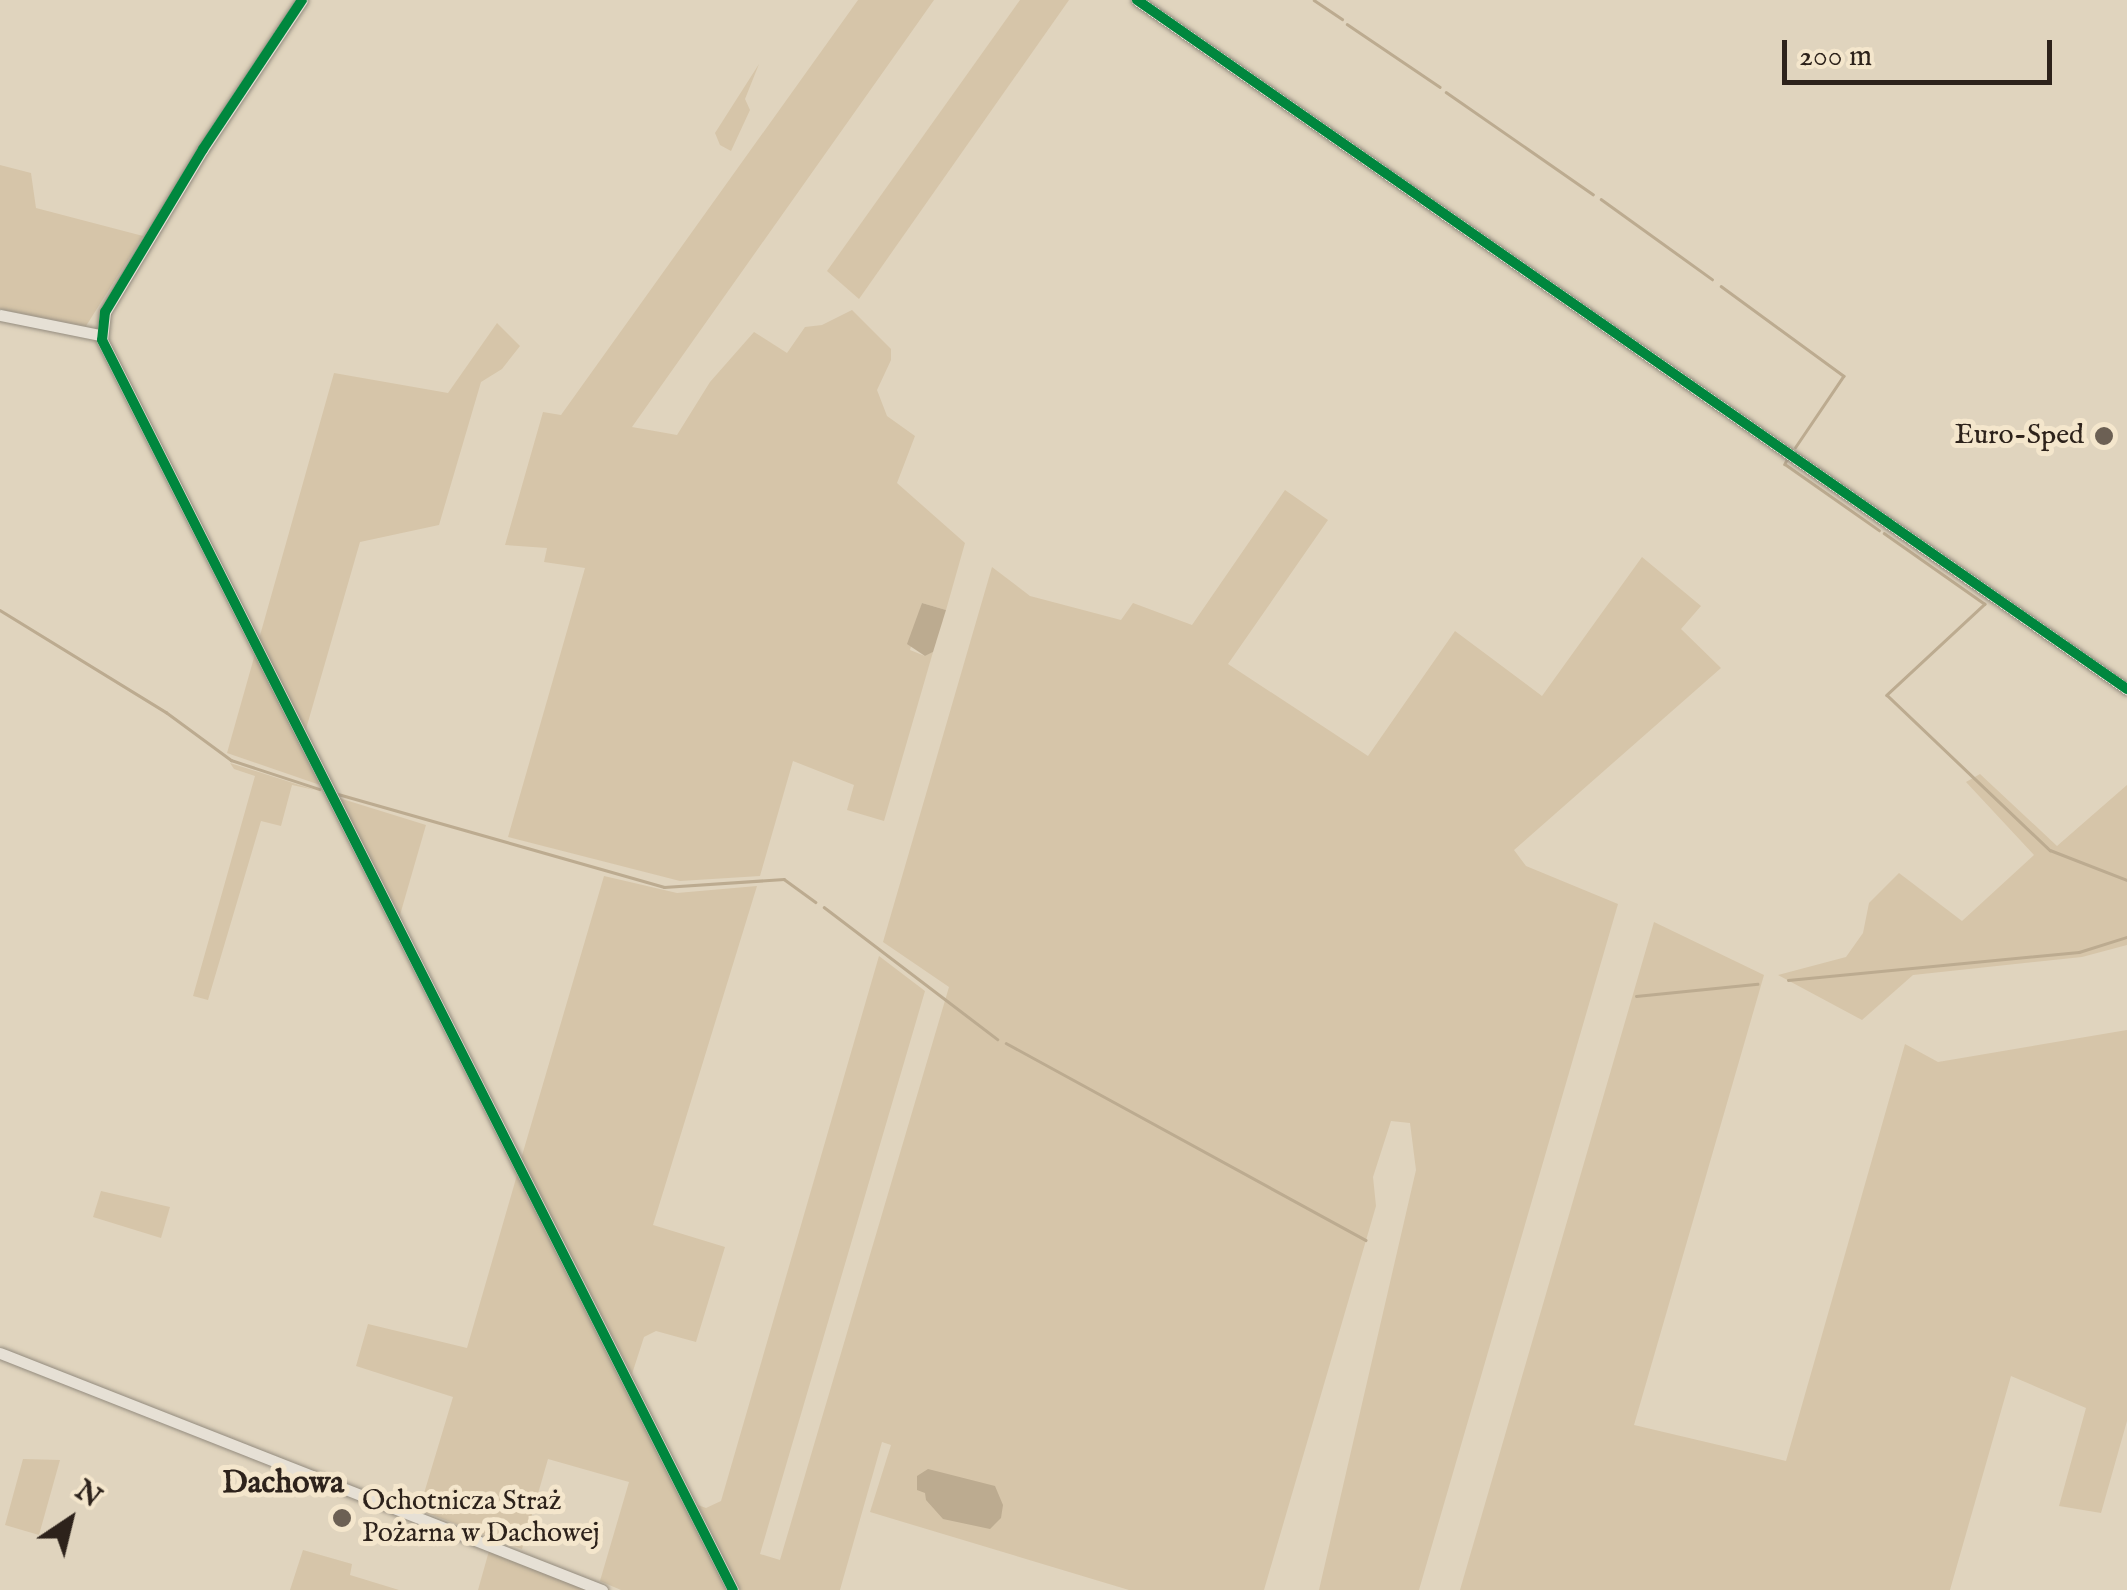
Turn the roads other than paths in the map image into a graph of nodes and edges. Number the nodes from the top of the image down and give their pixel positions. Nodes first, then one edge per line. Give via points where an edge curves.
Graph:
1 (302, 0) edge
2 (1137, 0) edge
3 (0, 315) edge
4 (100, 335) junction
5 (2127, 689) edge
6 (0, 1353) edge
7 (602, 1590) edge
8 (733, 1590) edge

1 - 4 street via 203,149 105,312
2 - 5 street
3 - 4 street
4 - 8 street
6 - 7 street

